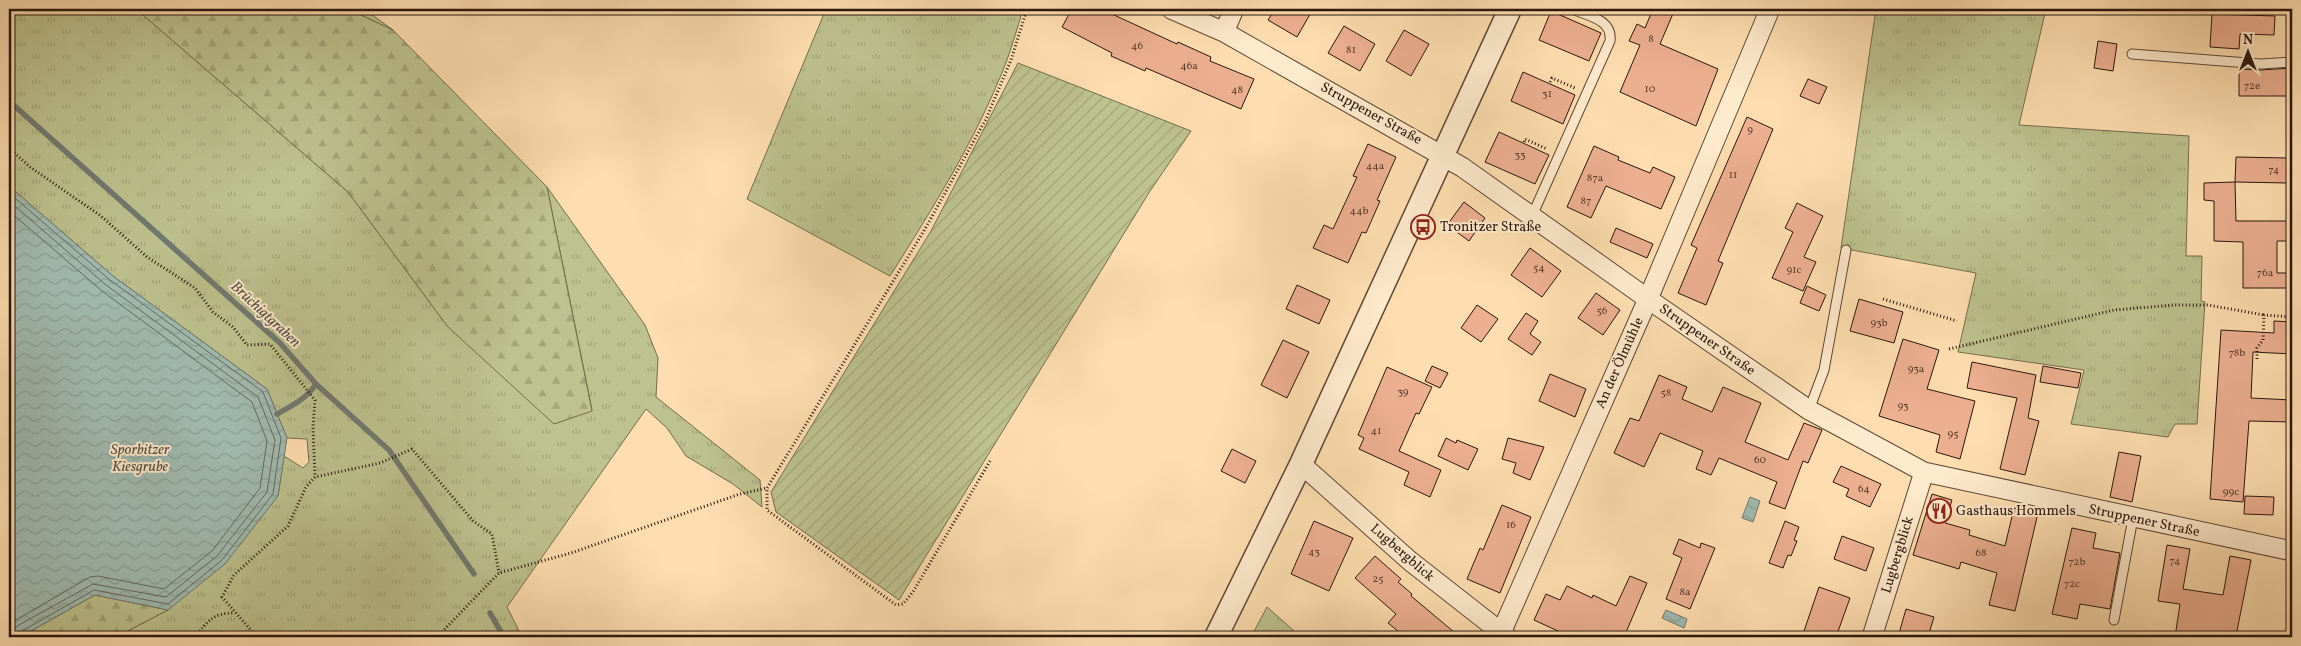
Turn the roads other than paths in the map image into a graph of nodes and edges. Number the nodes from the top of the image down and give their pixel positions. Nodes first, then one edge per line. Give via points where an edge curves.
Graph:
1 (1171, 9) edge
2 (1234, 9) edge
3 (1510, 9) edge
4 (1572, 9) edge
5 (1770, 9) edge
6 (1224, 32) junction
7 (2132, 54) dead end
8 (2292, 62) edge
9 (1443, 155) junction
10 (1532, 216) junction
11 (1846, 250) dead end
12 (1648, 299) junction
13 (1809, 410) junction
14 (1301, 464) junction
15 (1924, 472) junction
16 (2133, 518) junction
17 (2292, 552) edge
18 (2114, 620) dead end
19 (1504, 635) edge
20 (1216, 637) edge
21 (1872, 637) edge

1 - 6 street, Struppener Straße
2 - 6 street
3 - 9 street
4 - 10 lane via 1607,24 1611,32 1610,41
5 - 12 street, An der Ölmühle
6 - 9 street, Struppener Straße
7 - 8 lane via 2261,64
9 - 10 street, Struppener Straße
9 - 14 street
10 - 12 street, Struppener Straße
11 - 13 lane via 1824,370
12 - 13 street, Struppener Straße
12 - 19 street, An der Ölmühle
13 - 15 street, Struppener Straße
14 - 19 street, Lugbergblick via 1410,561
14 - 20 street
15 - 16 street, Struppener Straße
15 - 21 street, Lugbergblick
16 - 17 street, Struppener Straße
16 - 18 lane

